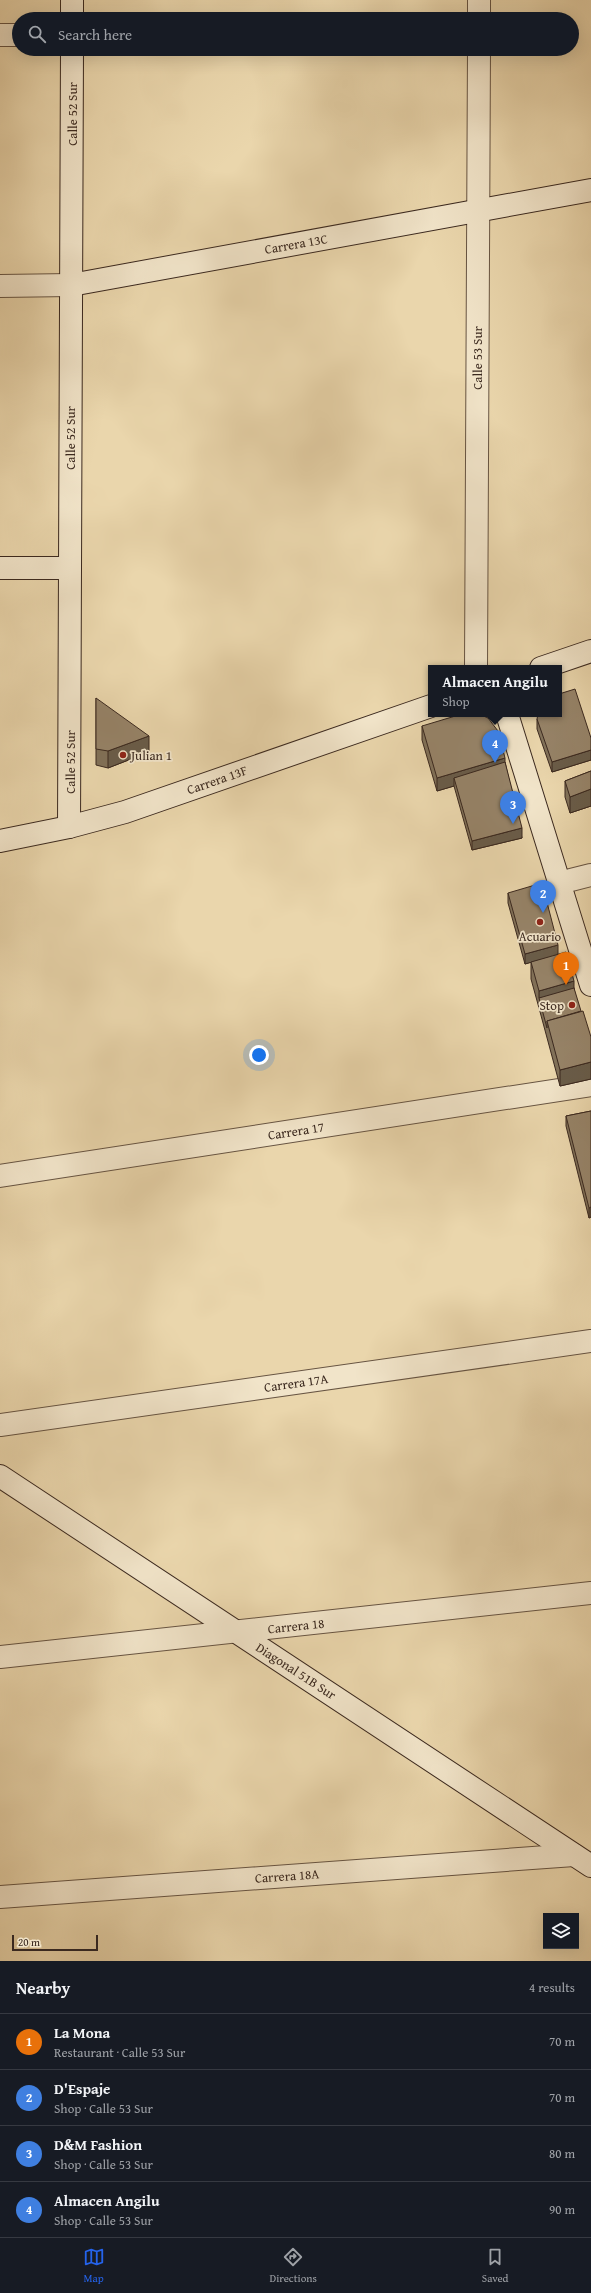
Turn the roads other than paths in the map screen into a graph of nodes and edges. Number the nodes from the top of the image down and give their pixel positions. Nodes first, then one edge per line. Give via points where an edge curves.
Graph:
1 (72, 0) edge
2 (479, 0) edge
3 (72, 12) edge
4 (479, 12) edge
5 (0, 35) edge
6 (12, 35) edge
7 (72, 56) edge
8 (478, 56) edge
9 (591, 190) edge
10 (478, 211) junction
11 (71, 284) junction
12 (0, 286) edge
13 (0, 568) edge
14 (70, 568) junction
15 (591, 651) edge
16 (476, 665) edge
17 (550, 665) edge
18 (428, 707) edge
19 (508, 717) edge
20 (69, 827) junction
21 (0, 841) edge
22 (591, 875) edge
23 (559, 883) junction
24 (591, 985) edge
25 (591, 1085) edge
26 (0, 1176) edge
27 (591, 1341) edge
28 (0, 1425) edge
29 (0, 1476) edge
30 (591, 1593) edge
31 (237, 1632) junction
32 (0, 1657) edge
33 (583, 1861) edge
34 (0, 1897) edge

1 - 3 street
2 - 4 street
5 - 6 street
7 - 11 street, Calle 52 Sur
8 - 10 street, Calle 53 Sur
9 - 10 street, Carrera 13C
10 - 11 street, Carrera 13C
10 - 16 street, Calle 53 Sur
11 - 12 street, Carrera 13C
11 - 14 street, Calle 52 Sur
13 - 14 street
14 - 20 street, Calle 52 Sur
15 - 17 street
18 - 20 street, Carrera 13F via 125,812
19 - 23 street
20 - 21 street, Carrera 13F
22 - 23 street
23 - 24 street
25 - 26 street, Carrera 17
27 - 28 street, Carrera 17A
29 - 31 street, Diagonal 51B Sur
30 - 31 street, Carrera 18
31 - 32 street, Carrera 18
31 - 33 street, Diagonal 51B Sur
33 - 34 street, Carrera 18A

